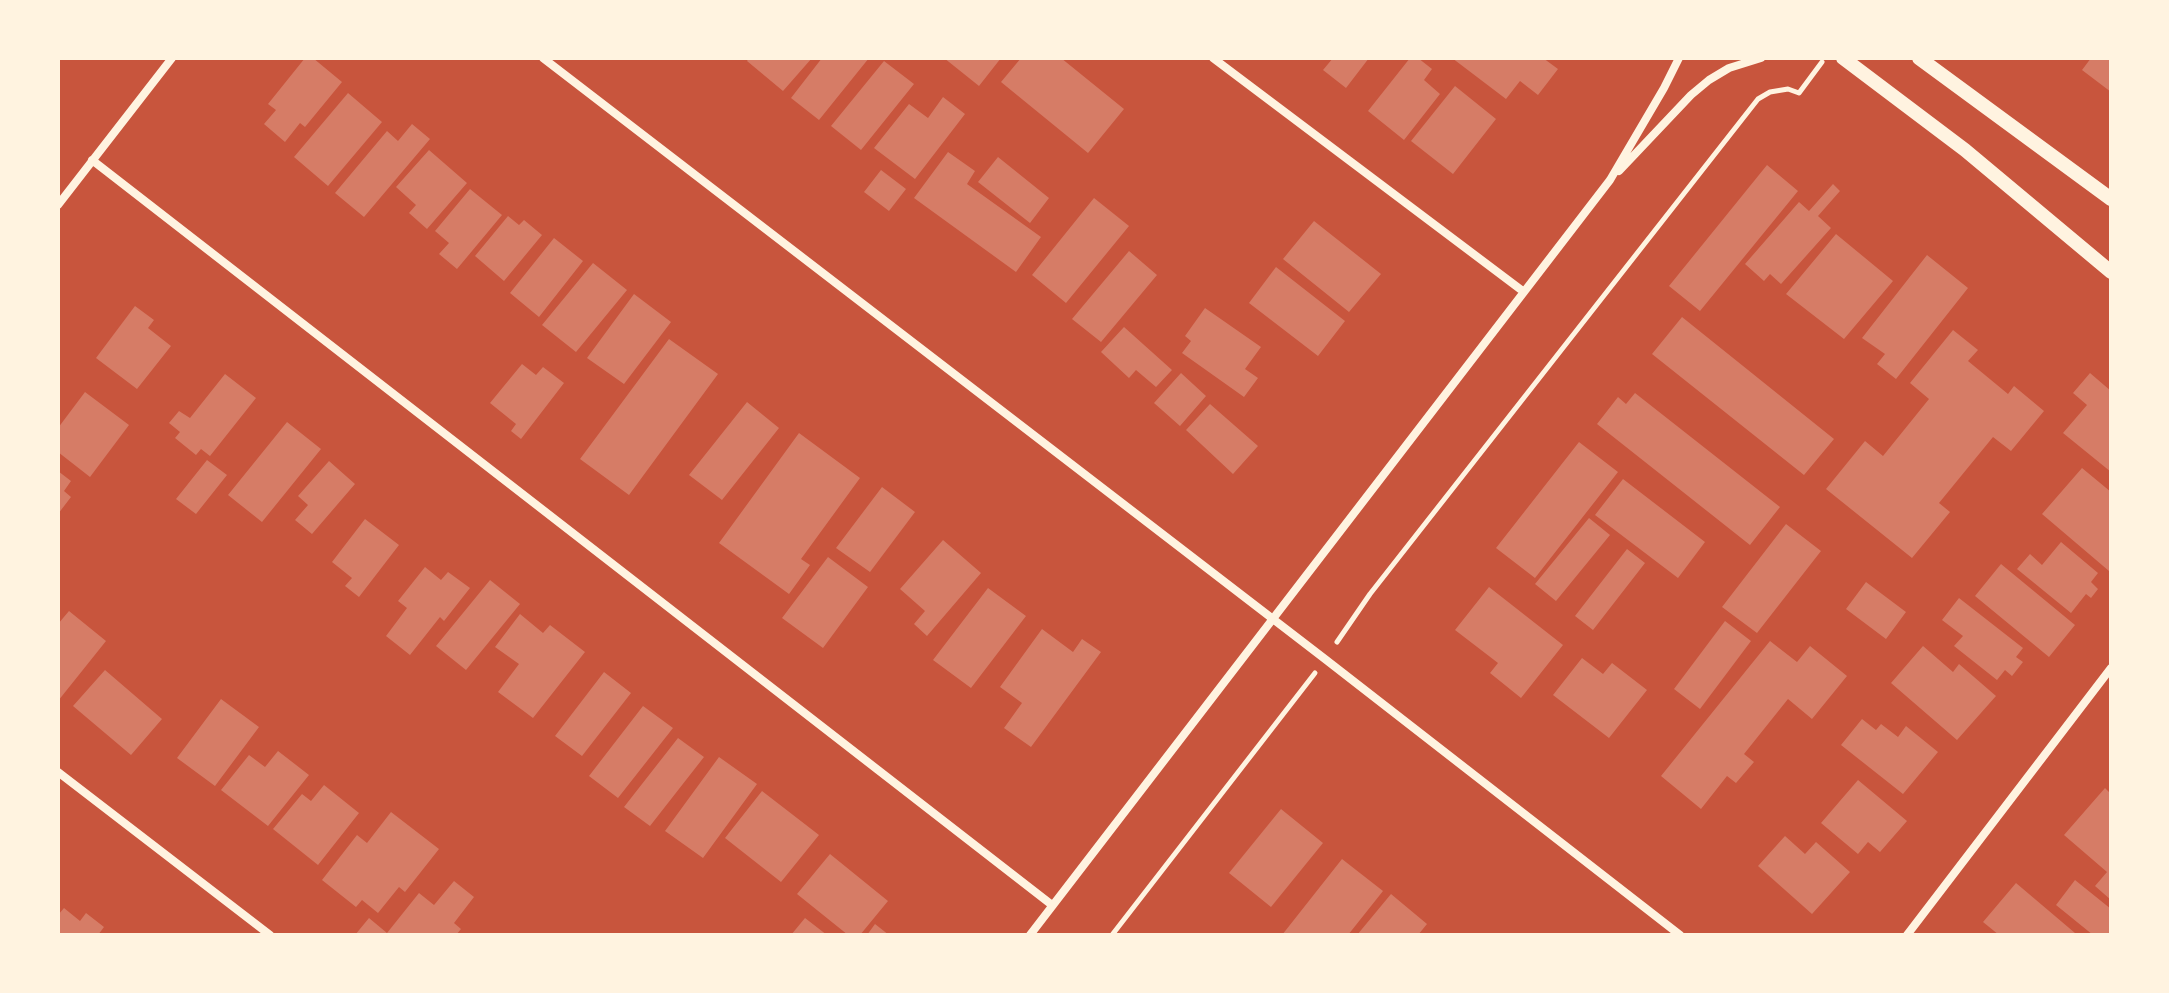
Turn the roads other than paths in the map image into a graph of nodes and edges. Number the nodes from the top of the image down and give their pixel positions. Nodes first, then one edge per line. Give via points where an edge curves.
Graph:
1 (172, 58) edge
2 (543, 58) edge
3 (1213, 58) edge
4 (1679, 58) edge
5 (1761, 58) edge
6 (1843, 58) edge
7 (1919, 58) edge
8 (92, 160) junction
9 (1610, 180) junction
10 (2111, 199) edge
11 (58, 205) edge
12 (2111, 272) edge
13 (1524, 292) junction
14 (1273, 621) junction
15 (2111, 668) edge
16 (58, 772) edge
17 (1052, 905) junction
18 (270, 935) edge
19 (1030, 935) edge
20 (1680, 935) edge
21 (1907, 935) edge

1 - 8 street
2 - 14 street
3 - 13 street
4 - 9 street
5 - 9 street via 1709,80
6 - 12 street via 1965,150
7 - 10 street
8 - 11 street
8 - 17 street
9 - 13 street
13 - 14 street
14 - 17 street
14 - 20 street
15 - 21 street
16 - 18 street
17 - 19 street

